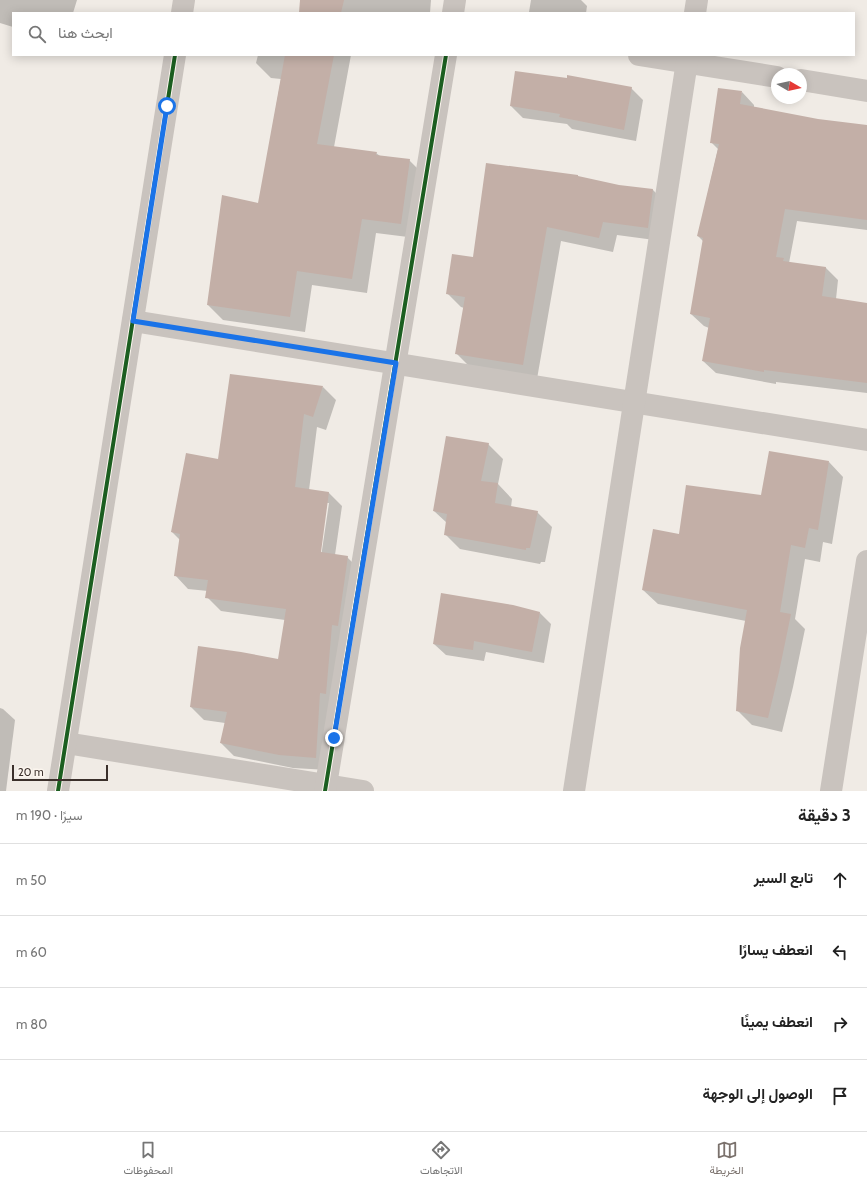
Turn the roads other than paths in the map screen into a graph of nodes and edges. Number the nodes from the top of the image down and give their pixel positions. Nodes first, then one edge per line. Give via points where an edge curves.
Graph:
1 (184, 0) edge
2 (455, 0) edge
3 (697, 0) edge
4 (182, 12) edge
5 (453, 12) edge
6 (695, 12) edge
7 (175, 56) edge
8 (446, 56) edge
9 (651, 56) edge
10 (688, 59) edge
11 (771, 76) edge
12 (807, 81) edge
13 (867, 91) edge
14 (133, 321) junction
15 (396, 363) junction
16 (634, 403) junction
17 (867, 440) edge
18 (867, 561) edge
19 (66, 743) junction
20 (326, 788) edge
21 (58, 791) edge
22 (363, 791) edge
23 (574, 791) edge
24 (831, 791) edge

1 - 4 street
2 - 5 street
3 - 6 street
7 - 14 street
8 - 15 street
9 - 10 street
10 - 11 street
10 - 16 street
12 - 13 street
14 - 15 street
14 - 19 street
15 - 16 street
15 - 20 street
16 - 17 street
16 - 23 street
18 - 24 street
19 - 20 street
19 - 21 street
20 - 22 street

